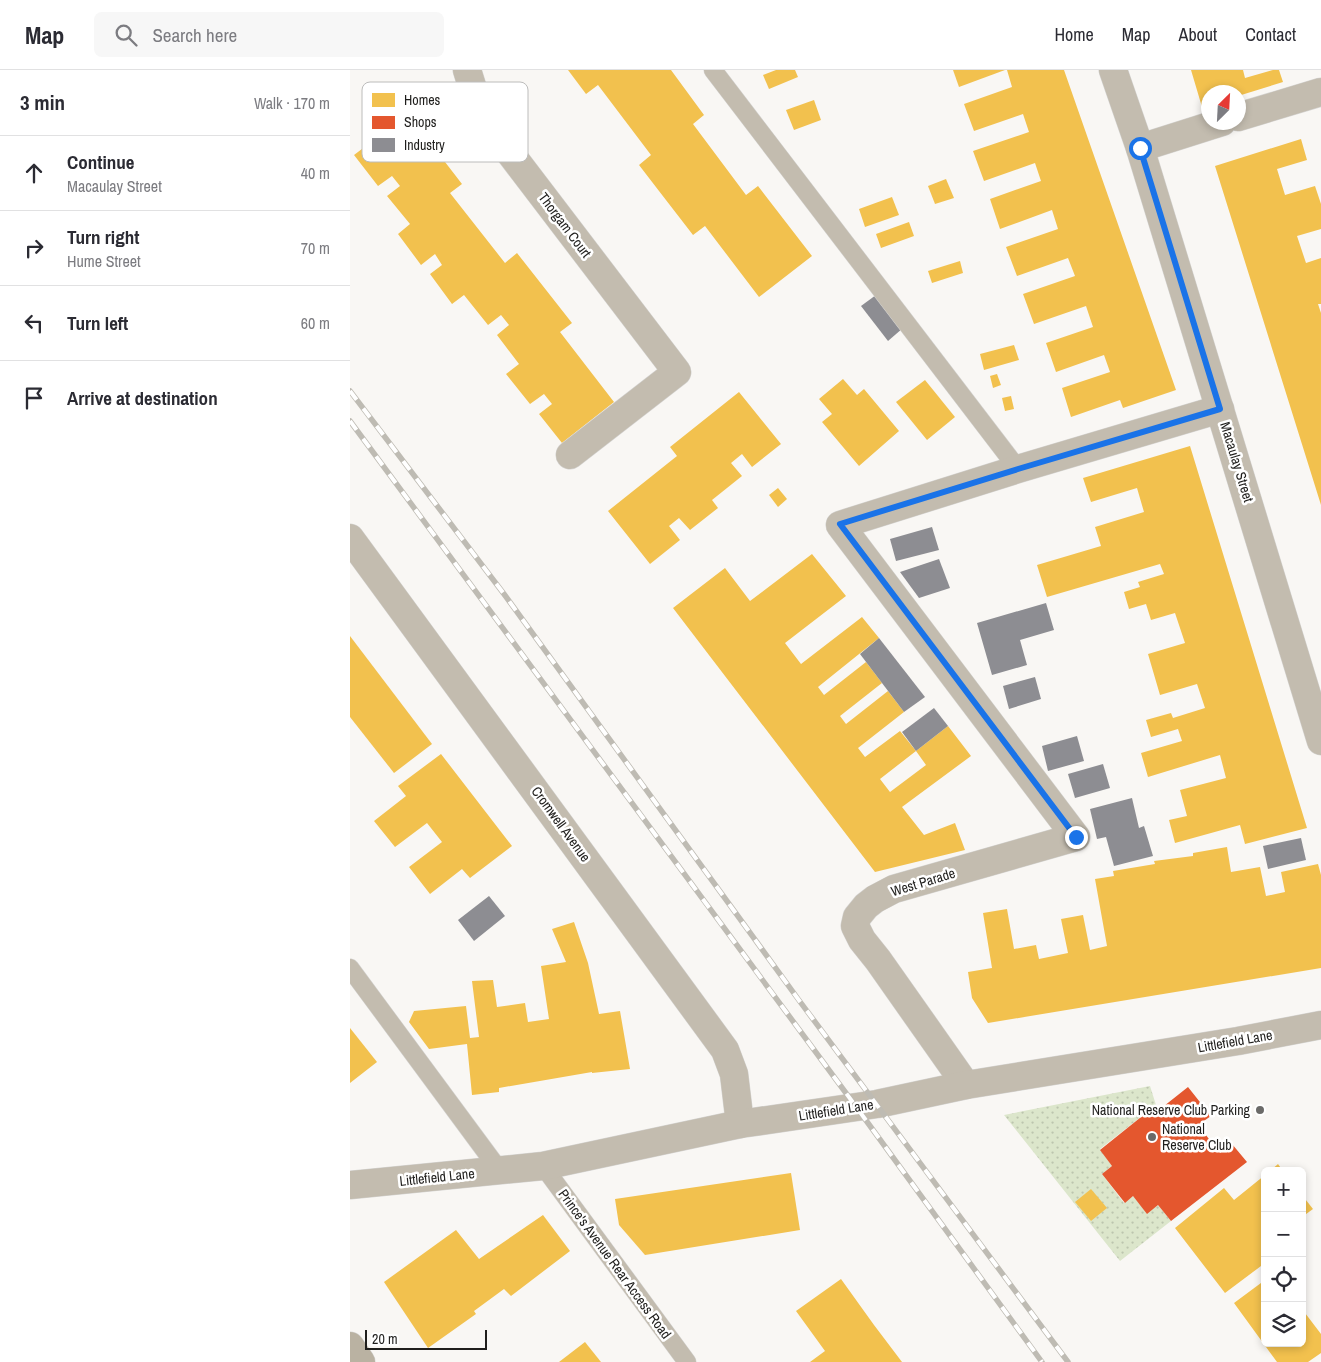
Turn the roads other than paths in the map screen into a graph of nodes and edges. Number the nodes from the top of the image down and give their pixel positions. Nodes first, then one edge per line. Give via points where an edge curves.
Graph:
1 (466, 70) edge
2 (713, 70) edge
3 (1113, 70) edge
4 (470, 82) edge
5 (1321, 92) edge
6 (1246, 115) edge
7 (1201, 129) edge
8 (1140, 148) junction
9 (517, 162) edge
10 (1220, 409) junction
11 (570, 455) dead end
12 (1018, 469) junction
13 (350, 538) edge
14 (1321, 741) edge
15 (350, 968) edge
16 (1321, 1025) edge
17 (966, 1085) junction
18 (740, 1124) junction
19 (543, 1166) junction
20 (500, 1170) junction
21 (350, 1185) edge
22 (350, 1346) edge
23 (361, 1362) edge
24 (687, 1362) edge

1 - 4 street, Thorgam Court
2 - 12 lane
3 - 8 street, Macaulay Street
5 - 6 street
7 - 8 street
8 - 10 street, Macaulay Street
9 - 11 street, Thorgam Court via 677,372
10 - 12 street
10 - 14 street, Macaulay Street
12 - 17 street, West Parade via 840,524 1076,837 894,889 866,906 857,917 855,926 862,940
13 - 18 street, Cromwell Avenue via 725,1050 734,1074
15 - 20 lane
16 - 17 street, Littlefield Lane
17 - 18 street, Littlefield Lane via 876,1104
18 - 19 street, Littlefield Lane
19 - 20 street, Littlefield Lane
19 - 24 lane, Prince's Avenue Rear Access Road
20 - 21 street, Littlefield Lane
22 - 23 main road

